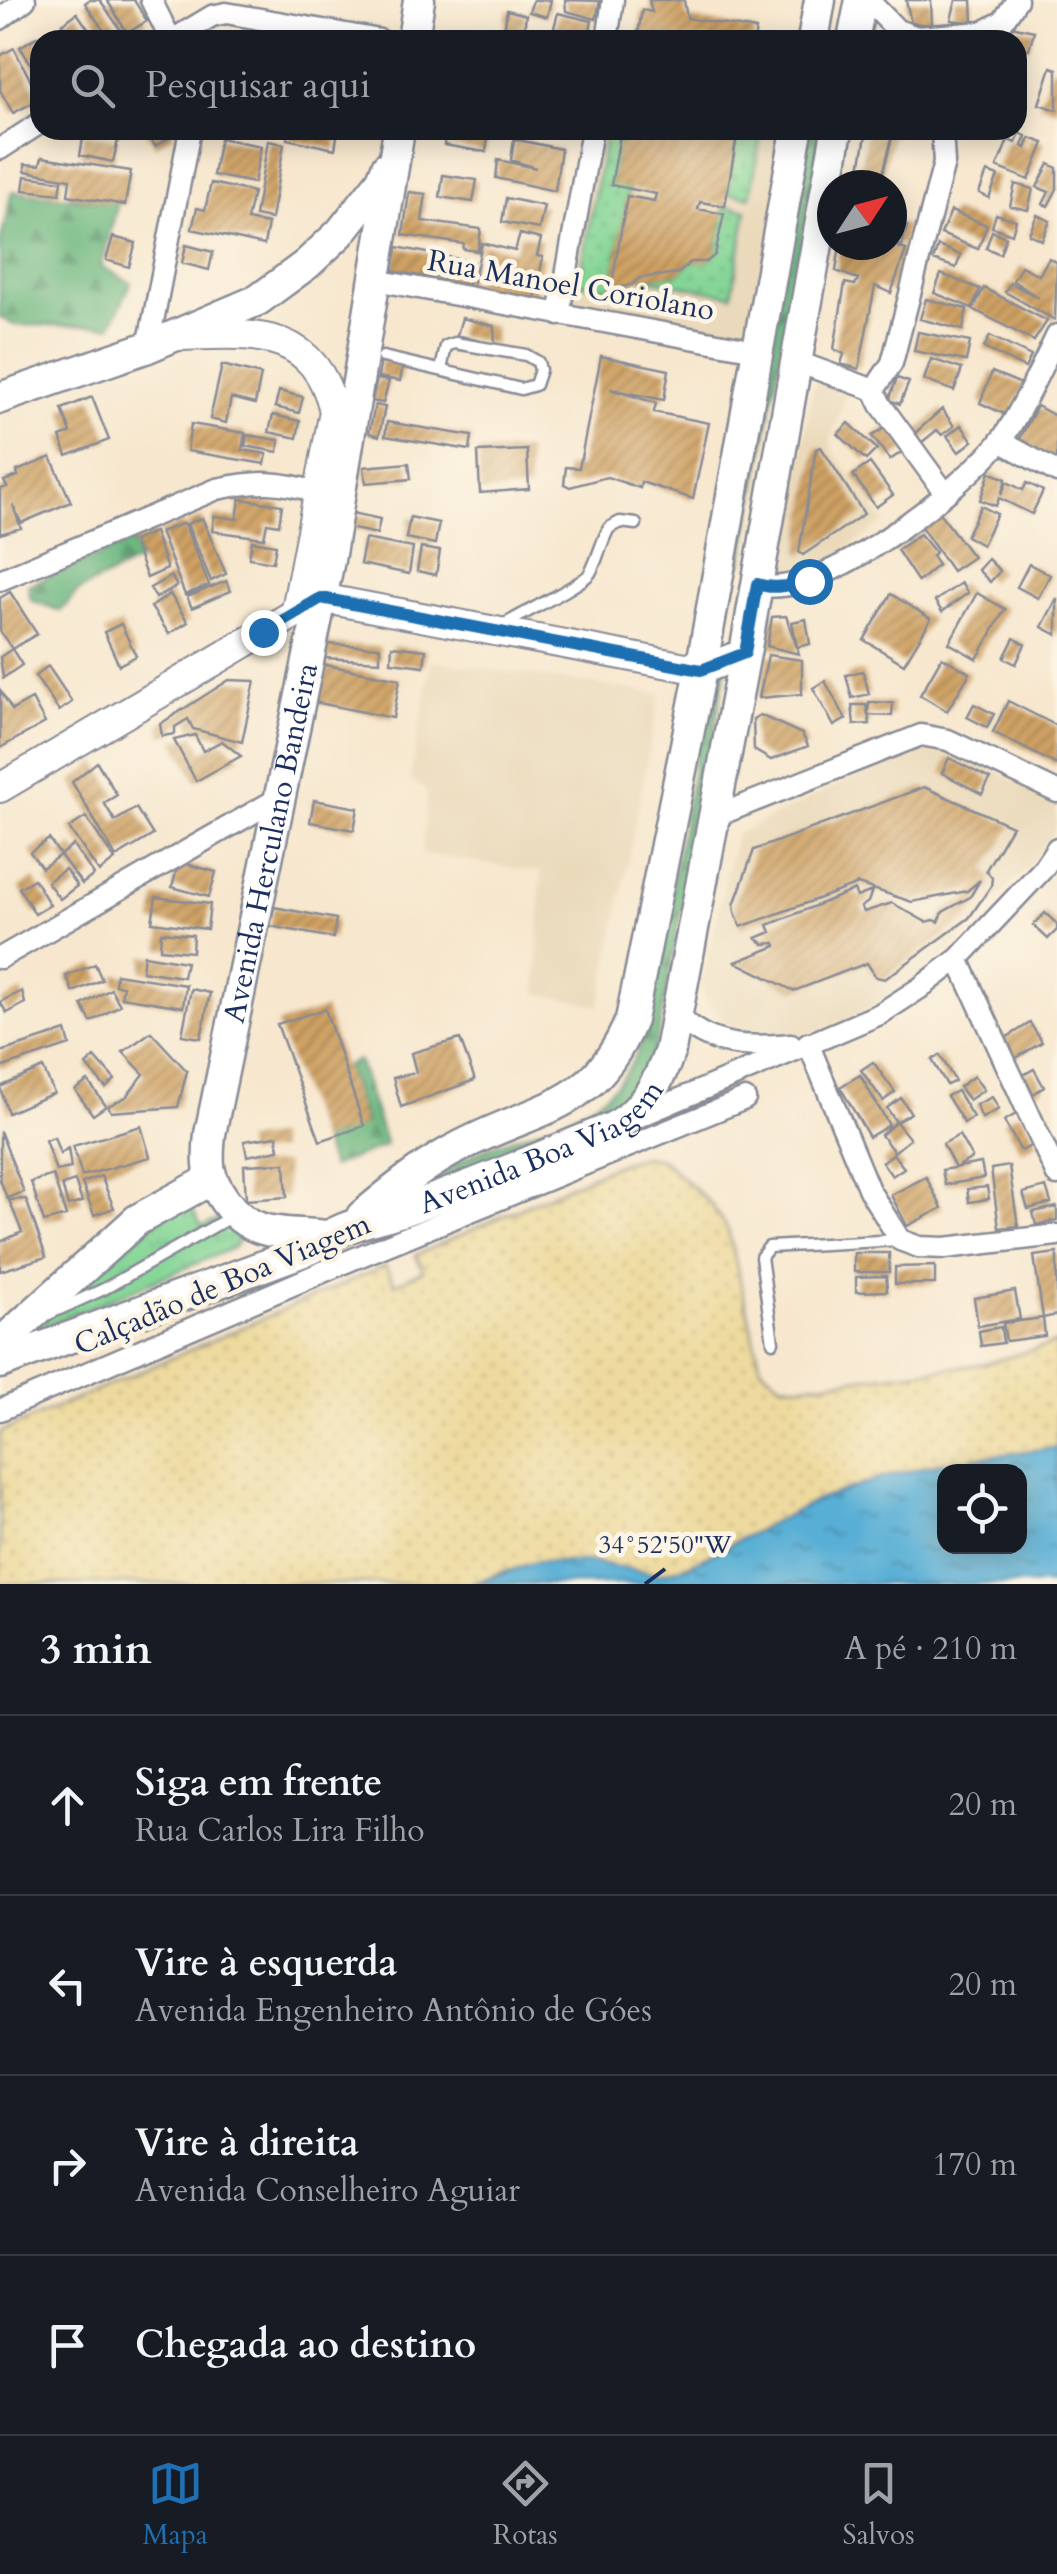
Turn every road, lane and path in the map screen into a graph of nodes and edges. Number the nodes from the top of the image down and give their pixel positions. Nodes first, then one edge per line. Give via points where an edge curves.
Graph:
1 (25, 0) edge
2 (151, 0) edge
3 (419, 0) edge
4 (613, 0) edge
5 (820, 0) edge
6 (864, 0) edge
7 (1018, 0) edge
8 (212, 16) junction
9 (0, 18) edge
10 (167, 30) edge
11 (189, 30) edge
12 (210, 30) edge
13 (328, 30) edge
14 (414, 30) edge
15 (608, 30) edge
16 (816, 30) edge
17 (856, 30) edge
18 (898, 30) edge
19 (986, 30) edge
20 (30, 129) edge
21 (189, 140) edge
22 (397, 140) edge
23 (398, 140) edge
24 (590, 140) edge
25 (795, 140) edge
26 (834, 140) edge
27 (943, 140) edge
28 (0, 148) edge
29 (375, 280) junction
30 (559, 315) junction
31 (1057, 335) edge
32 (162, 342) junction
33 (756, 350) junction
34 (373, 355) junction
35 (795, 362) junction
36 (441, 370) junction
37 (874, 390) junction
38 (0, 398) edge
39 (1000, 442) junction
40 (1057, 472) edge
41 (320, 493) junction
42 (945, 493) junction
43 (636, 524) dead end
44 (0, 580) edge
45 (757, 584) junction
46 (309, 604) junction
47 (495, 630) junction
48 (745, 653) junction
49 (701, 670) junction
50 (0, 788) edge
51 (1057, 792) edge
52 (278, 799) junction
53 (714, 817) junction
54 (1057, 848) edge
55 (1050, 876) edge
56 (0, 958) edge
57 (958, 959) junction
58 (676, 1014) junction
59 (808, 1042) junction
60 (745, 1099) dead end
61 (617, 1126) junction
62 (1057, 1174) edge
63 (210, 1180) junction
64 (234, 1214) junction
65 (339, 1230) junction
66 (1057, 1234) edge
67 (900, 1240) junction
68 (24, 1322) junction
69 (773, 1342) dead end
70 (0, 1344) edge
71 (0, 1364) edge
72 (0, 1410) edge

1 - 9 street
2 - 10 street
3 - 14 main road
4 - 15 street
5 - 16 main road
6 - 17 main road
6 - 18 street
7 - 19 street via 1004,21
8 - 11 street
8 - 12 street
8 - 13 street via 246,14
20 - 28 street
21 - 32 street
22 - 32 main road via 372,194 306,264 258,300
23 - 29 main road, Avenida Herculano Bandeira
24 - 30 street
25 - 33 main road, Avenida Boa Viagem
26 - 35 main road, Avenida Boa Viagem
27 - 37 street via 944,163 892,363
29 - 30 street, Rua Manoel Coriolano
29 - 34 main road, Avenida Herculano Bandeira
30 - 33 street, Rua Manoel Coriolano
31 - 39 street
32 - 38 main road
32 - 41 main road, Avenida Herculano Bandeira via 242,334 297,348 316,366 334,411
33 - 49 main road, Avenida Boa Viagem
34 - 36 lane
34 - 46 main road, Avenida Herculano Bandeira
35 - 37 street
35 - 45 main road, Avenida Boa Viagem
36 - 36 lane via 521,389 535,385 540,370 526,354 455,343 446,346
37 - 42 street
39 - 40 street
39 - 42 street
41 - 44 street via 255,480 218,489
41 - 46 main road, Avenida Herculano Bandeira
42 - 45 street via 833,572 783,586
43 - 47 lane via 609,528 583,582
45 - 48 main road, Avenida Boa Viagem
46 - 47 main road
46 - 50 main road
46 - 52 main road, Avenida Herculano Bandeira
47 - 49 main road
48 - 49 main road
48 - 53 main road, Avenida Boa Viagem
49 - 65 main road, Avenida Boa Viagem via 640,989 607,1067 578,1093 463,1145
51 - 53 street via 922,734
52 - 56 street
52 - 63 main road, Avenida Herculano Bandeira via 210,1134
53 - 58 main road, Avenida Boa Viagem
54 - 55 street
55 - 57 street
57 - 59 street via 880,1014
57 - 62 street
58 - 59 street via 726,1044
58 - 61 main road, Avenida Boa Viagem via 655,1086
59 - 61 street
59 - 67 street via 870,1190
60 - 72 street, Calçadão de Boa Viagem
61 - 65 main road, Avenida Boa Viagem
63 - 64 main road
63 - 68 main road via 137,1220
64 - 65 main road via 249,1226
64 - 68 lane via 104,1289
65 - 71 main road, Avenida Boa Viagem via 312,1248
66 - 67 street via 945,1248
67 - 69 lane via 769,1247 761,1258
68 - 70 main road

